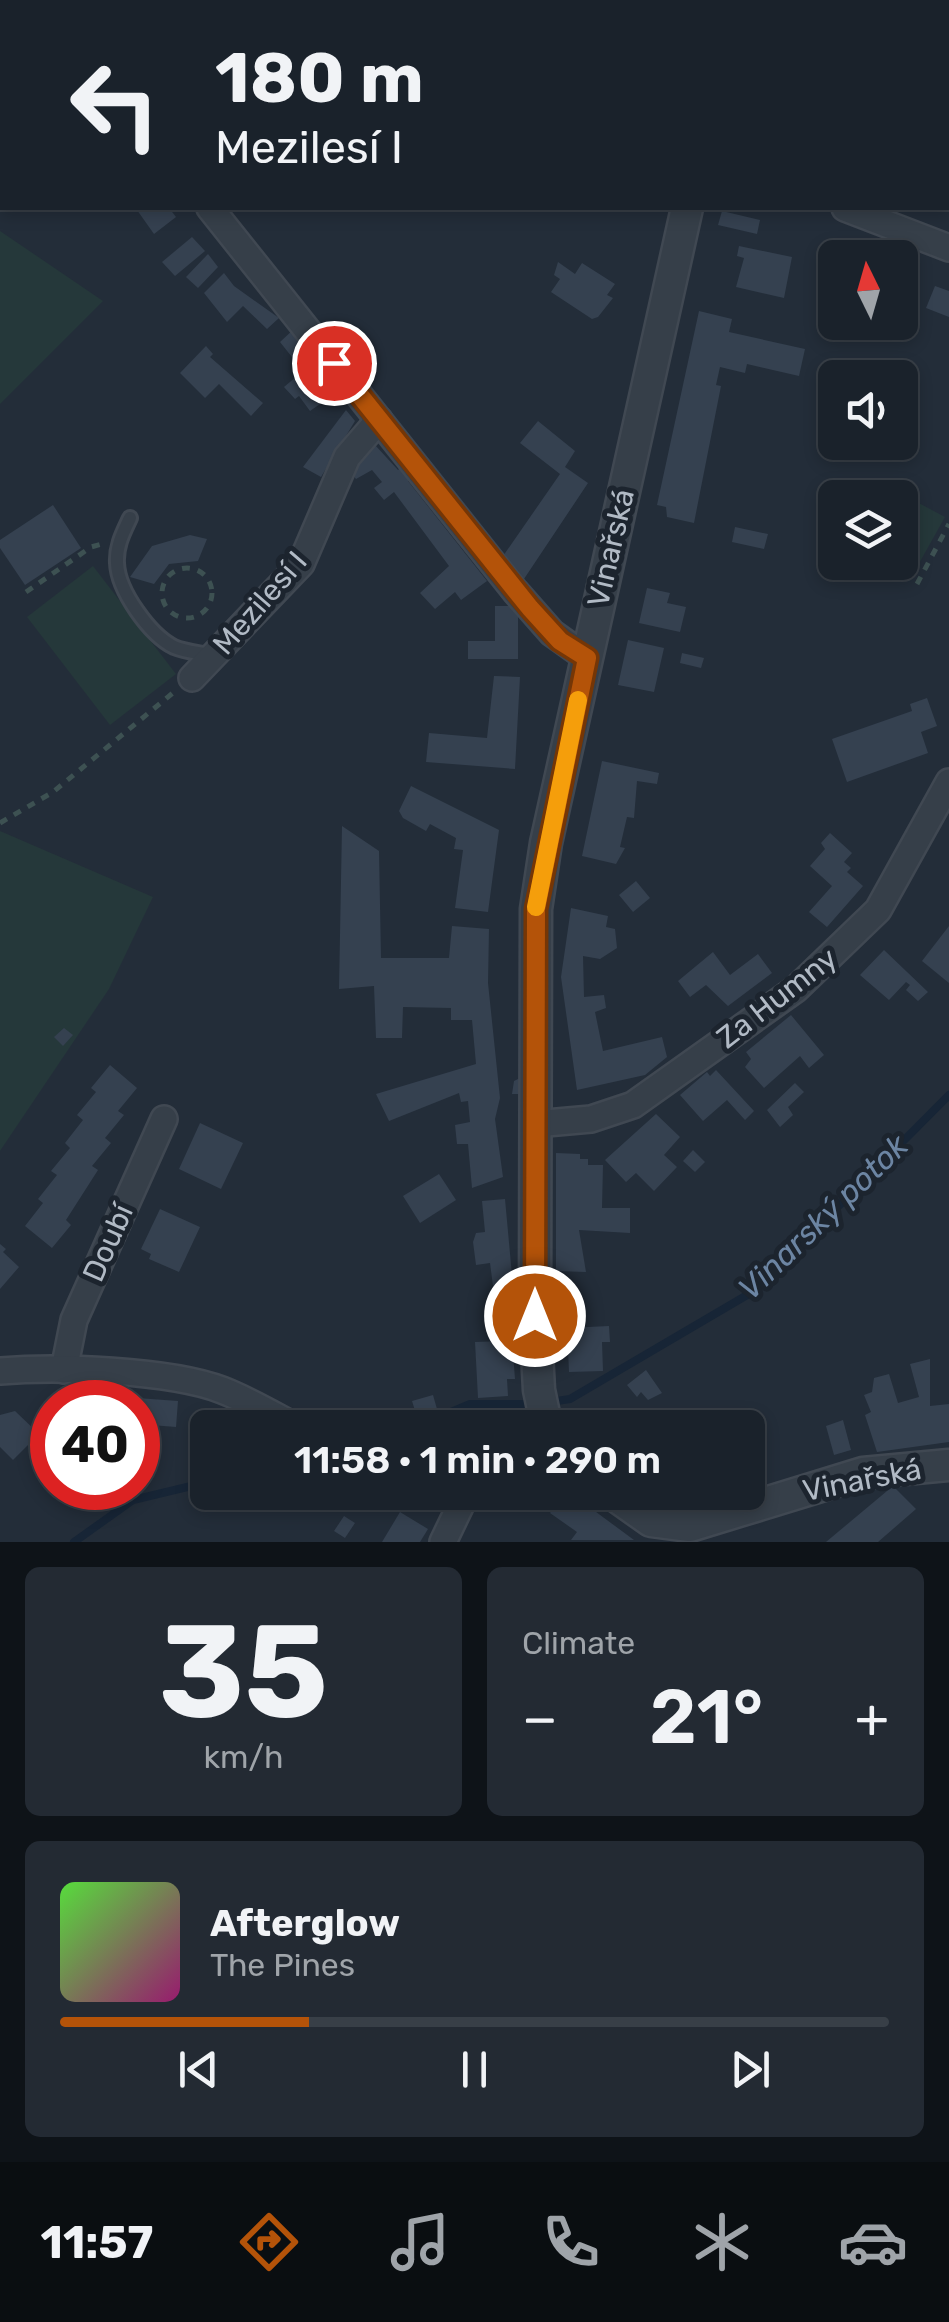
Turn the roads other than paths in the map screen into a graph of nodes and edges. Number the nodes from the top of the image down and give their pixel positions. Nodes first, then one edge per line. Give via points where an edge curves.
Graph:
1 (687, 210) edge
2 (850, 210) edge
3 (218, 212) edge
4 (949, 248) edge
5 (379, 420) junction
6 (130, 518) dead end
7 (213, 656) junction
8 (587, 658) junction
9 (192, 678) road end
10 (949, 782) edge
11 (164, 1120) dead end
12 (535, 1124) junction
13 (64, 1370) junction
14 (0, 1371) edge
15 (258, 1410) edge
16 (544, 1410) edge
17 (949, 1465) edge
18 (458, 1510) edge
19 (629, 1510) edge
20 (653, 1532) edge
21 (443, 1542) edge

1 - 8 street, Vinařská
2 - 4 street
3 - 5 street
5 - 7 street, Mezilesí I via 347,456 301,564
5 - 8 street via 544,625
6 - 7 lane via 116,567 154,633 175,647
7 - 9 street, Mezilesí I
8 - 12 street, Vinařská via 536,909
10 - 12 street, Za Humny via 878,910 796,989 633,1105 590,1119
11 - 13 street, Doubí via 74,1320
12 - 16 street, Vinařská via 536,1356
13 - 14 street
13 - 15 street via 201,1384
17 - 20 street, Vinařská via 863,1473
18 - 21 street
19 - 20 street, Vinařská

